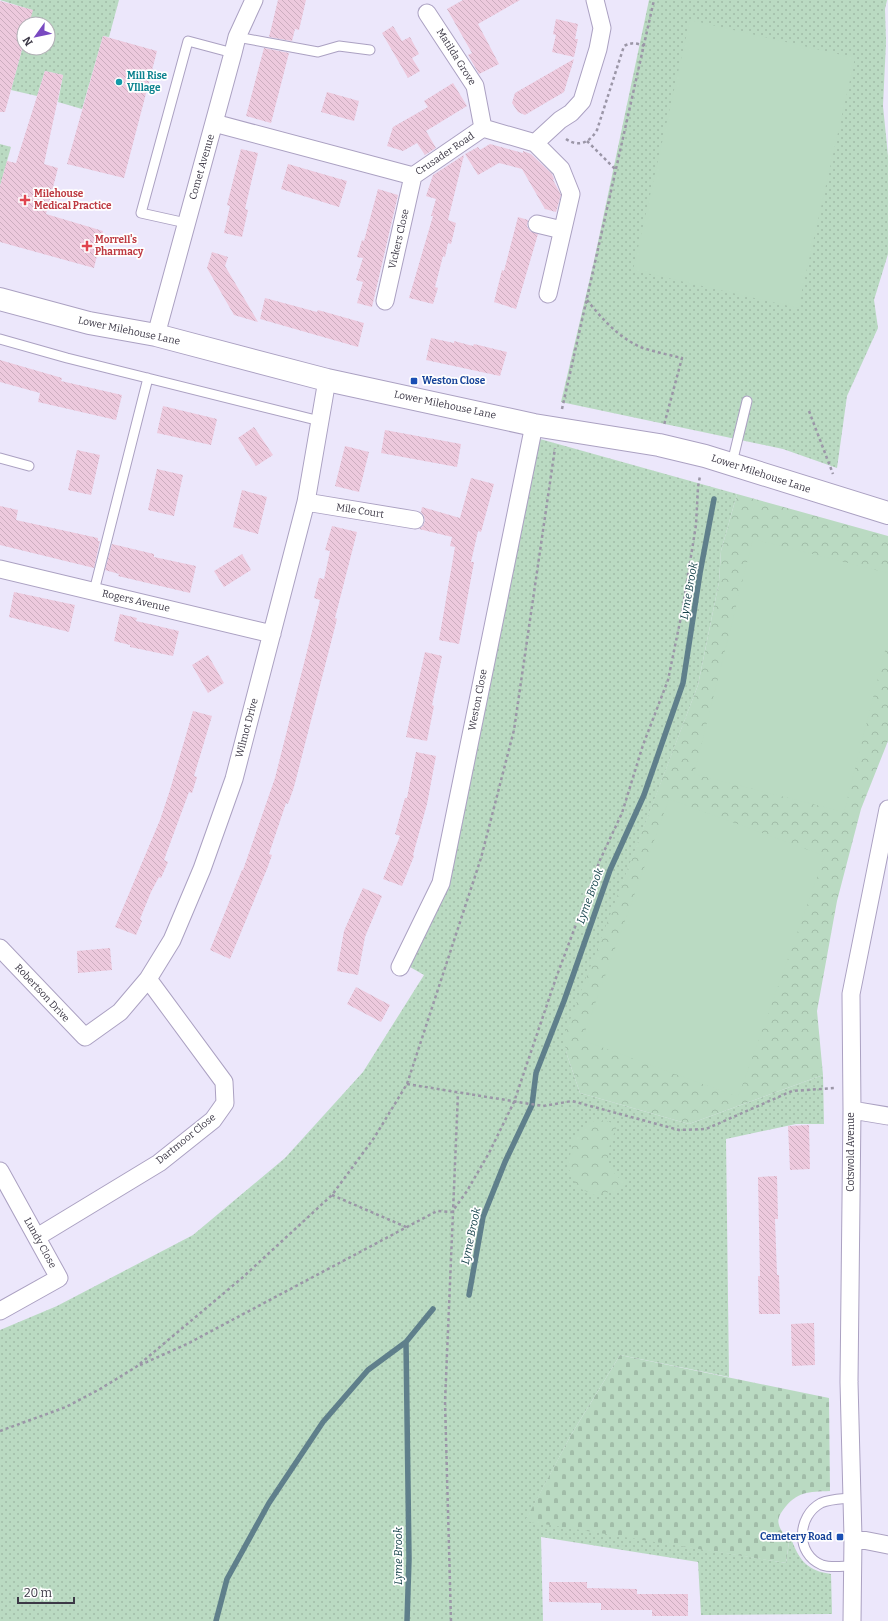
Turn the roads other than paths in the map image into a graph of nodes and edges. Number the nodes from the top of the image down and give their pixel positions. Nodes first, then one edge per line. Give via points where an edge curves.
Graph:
1 (254, 0) edge
2 (595, 0) edge
3 (427, 12) dead end
4 (235, 45) junction
5 (370, 50) dead end
6 (214, 122) junction
7 (483, 128) junction
8 (535, 143) junction
9 (413, 176) junction
10 (186, 223) junction
11 (537, 224) dead end
12 (562, 230) junction
13 (548, 294) dead end
14 (0, 299) edge
15 (385, 301) dead end
16 (156, 336) junction
17 (0, 339) edge
18 (148, 378) junction
19 (327, 380) junction
20 (747, 401) dead end
21 (320, 421) junction
22 (534, 425) junction
23 (0, 458) edge
24 (732, 464) junction
25 (29, 466) dead end
26 (306, 502) junction
27 (888, 513) edge
28 (415, 520) dead end
29 (0, 569) edge
30 (94, 591) junction
31 (272, 634) junction
32 (888, 809) edge
33 (0, 948) edge
34 (400, 967) dead end
35 (148, 979) junction
36 (85, 1037) joint
37 (852, 1110) junction
38 (888, 1116) edge
39 (0, 1171) edge
40 (37, 1237) junction
41 (0, 1311) edge
42 (851, 1498) junction
43 (853, 1538) junction
44 (888, 1545) edge
45 (852, 1566) junction
46 (852, 1621) edge

1 - 4 street, Comet Avenue
2 - 8 street via 602,28 582,101
3 - 7 street, Matilda Grove via 475,86
4 - 5 lane via 318,52 339,46
4 - 6 street, Comet Avenue
4 - 10 lane via 188,41 141,213
6 - 9 street, Crusader Road
6 - 10 street, Comet Avenue
7 - 8 street, Crusader Road
7 - 9 street, Crusader Road
8 - 12 street via 561,169 571,194
9 - 15 street, Vickers Close
10 - 16 street, Comet Avenue
11 - 12 street
12 - 13 street
14 - 16 main road, Lower Milehouse Lane via 90,323
16 - 19 main road, Lower Milehouse Lane
17 - 18 lane
18 - 21 lane
18 - 30 lane
19 - 21 street, Wilmot Drive
19 - 22 main road, Lower Milehouse Lane
20 - 24 lane
21 - 26 street, Wilmot Drive
22 - 24 main road, Lower Milehouse Lane via 659,445
22 - 34 street, Weston Close via 441,883
23 - 25 lane
24 - 27 main road, Lower Milehouse Lane
26 - 28 street, Mile Court
26 - 31 street, Wilmot Drive
29 - 30 street, Rogers Avenue
30 - 31 street, Rogers Avenue
31 - 35 street, Wilmot Drive via 234,779 202,869 172,940
32 - 37 street, Cotswold Avenue via 851,994
33 - 36 street, Robertson Drive
35 - 36 street, Wilmot Drive via 120,1012
35 - 40 street, Dartmoor Close via 224,1082 225,1103 213,1120 158,1162
37 - 38 street
37 - 42 street, Cotswold Avenue via 849,1382
39 - 40 street, Lundy Close
40 - 41 street, Lundy Close via 59,1278
42 - 43 street, Cotswold Avenue
42 - 45 lane via 832,1500 816,1507 805,1520 802,1538 804,1547 819,1563
43 - 44 street
43 - 45 street, Cotswold Avenue
45 - 46 street, Cotswold Avenue

